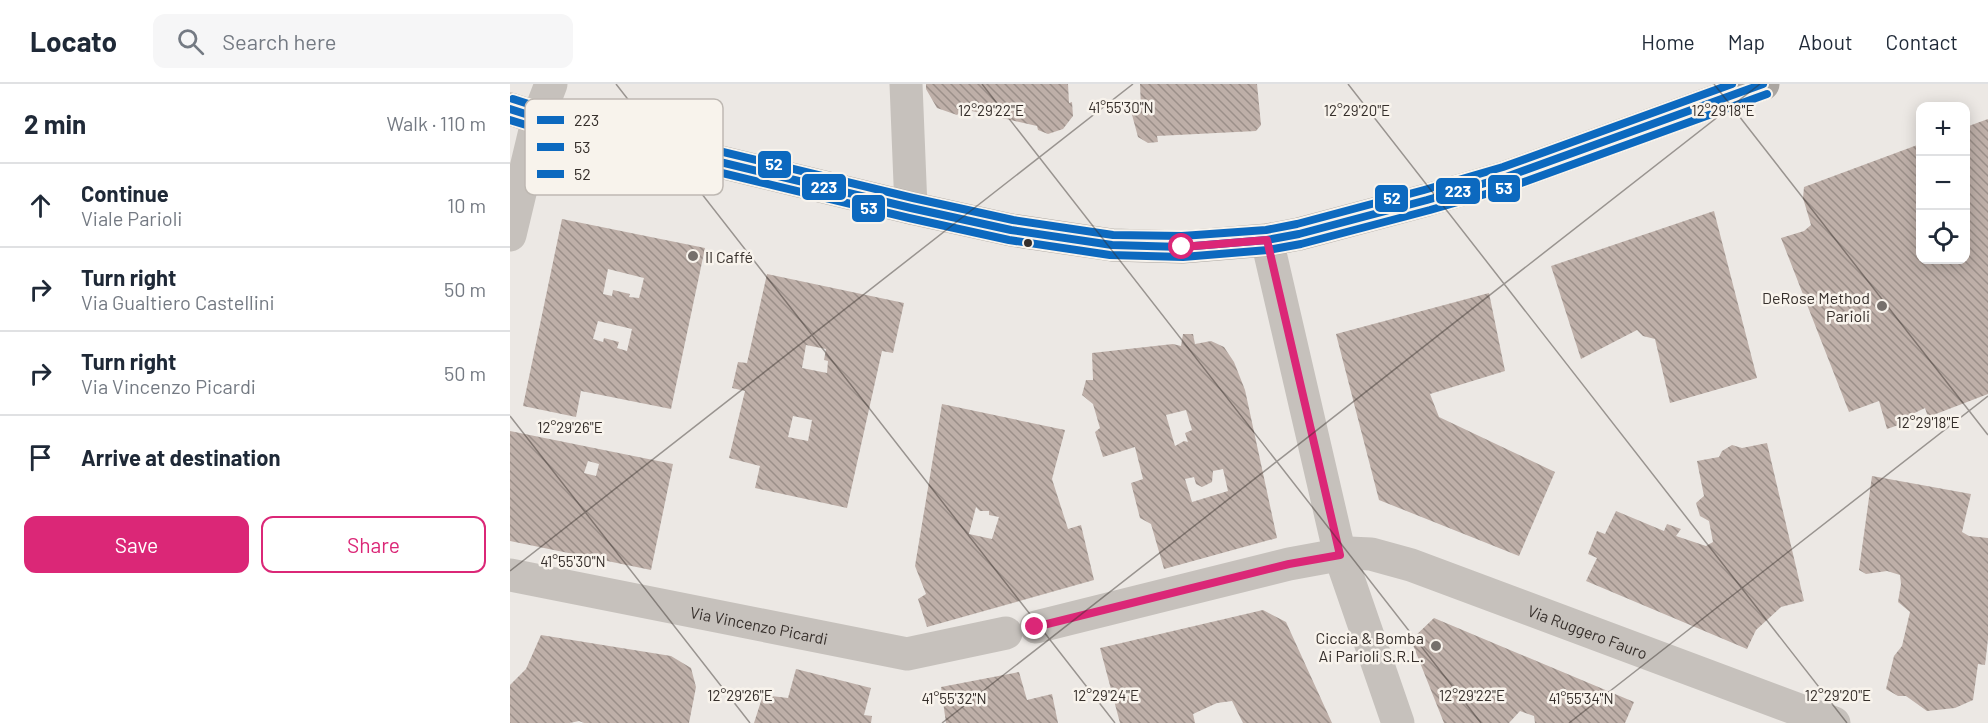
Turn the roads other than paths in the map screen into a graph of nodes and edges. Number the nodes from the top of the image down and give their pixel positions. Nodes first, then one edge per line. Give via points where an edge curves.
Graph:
1 (551, 84) edge
2 (906, 84) edge
3 (1763, 84) edge
4 (538, 99) edge
5 (524, 114) edge
6 (723, 162) edge
7 (911, 208) junction
8 (510, 235) edge
9 (1267, 240) junction
10 (1340, 555) junction
11 (510, 575) edge
12 (1398, 723) edge
13 (1834, 723) edge

1 - 4 street
2 - 7 street
3 - 9 main road via 1506,177
5 - 8 street
6 - 7 main road
7 - 9 main road via 1011,230 1112,245 1182,247
9 - 10 street
10 - 11 street, Via Vincenzo Picardi via 907,654
10 - 12 street
10 - 13 street, Via Ruggero Fauro via 1371,554 1411,565

